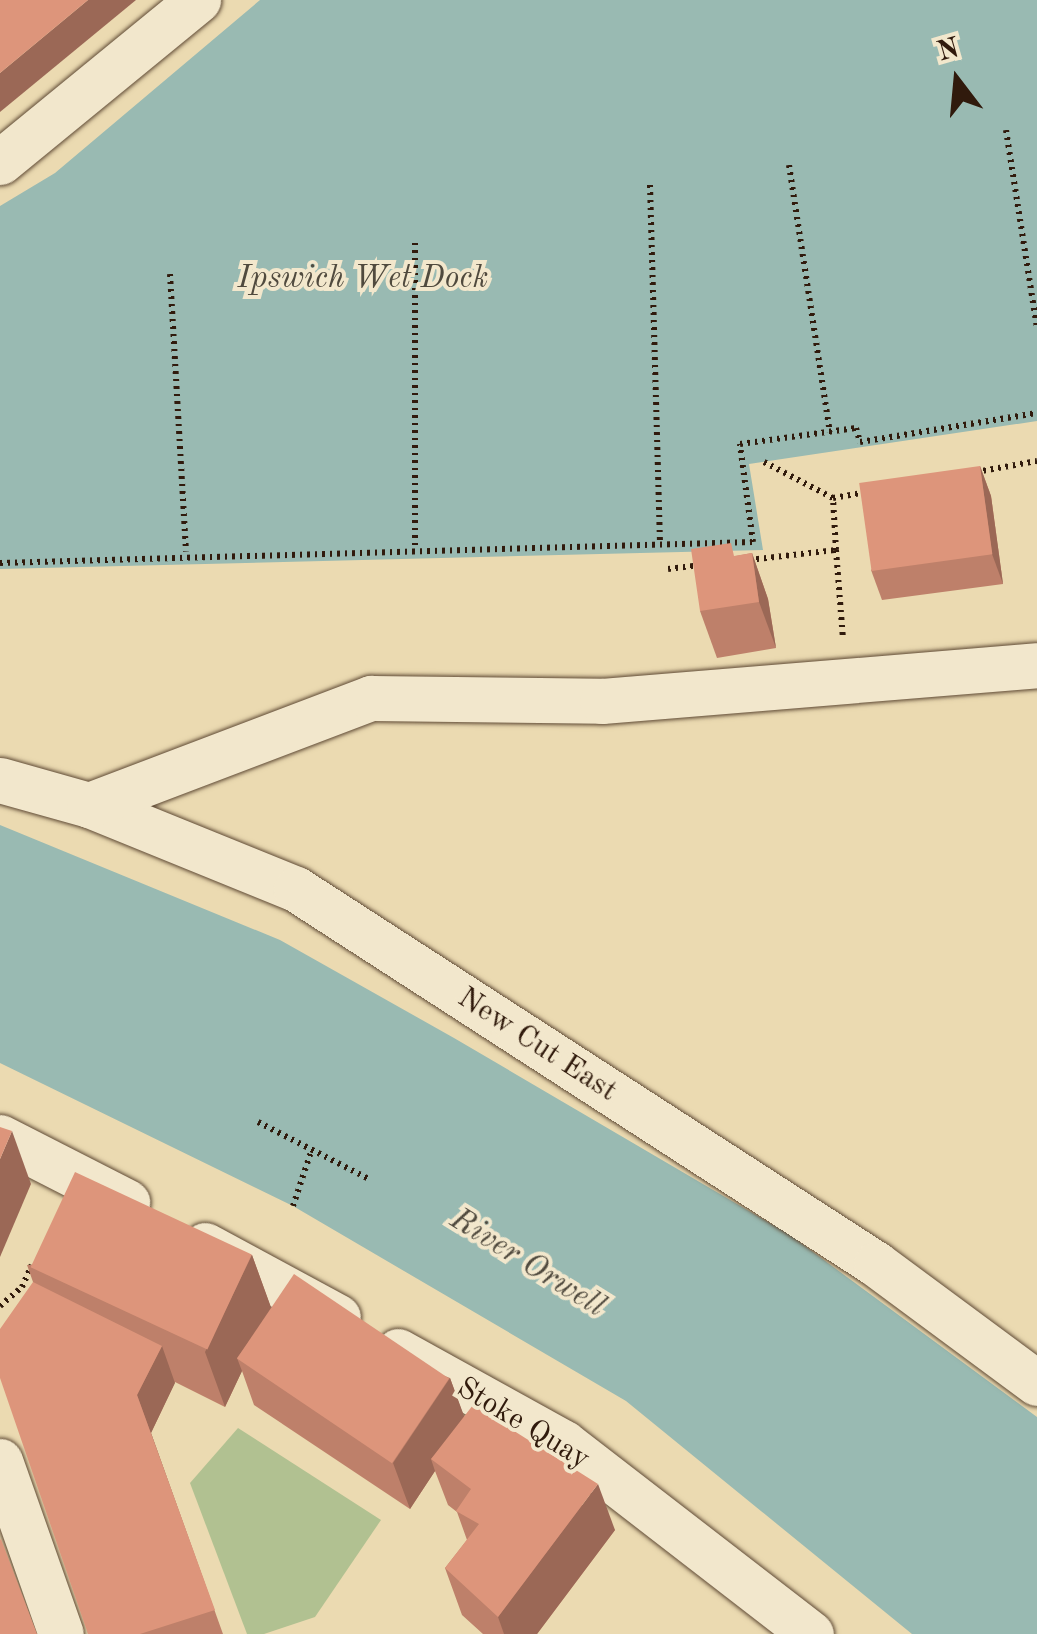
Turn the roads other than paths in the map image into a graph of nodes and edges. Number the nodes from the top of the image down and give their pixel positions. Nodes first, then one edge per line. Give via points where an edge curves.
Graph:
1 (198, 0) edge
2 (0, 162) edge
3 (1037, 666) edge
4 (0, 780) edge
5 (89, 805) junction
6 (0, 1137) edge
7 (1037, 1382) edge
8 (0, 1461) edge
9 (61, 1634) edge
10 (811, 1634) edge

1 - 2 street
3 - 5 street via 602,701 371,698
4 - 5 street, New Cut East
5 - 7 street, New Cut East via 296,890 876,1264
6 - 10 street, Stoke Quay via 564,1443
8 - 9 street

